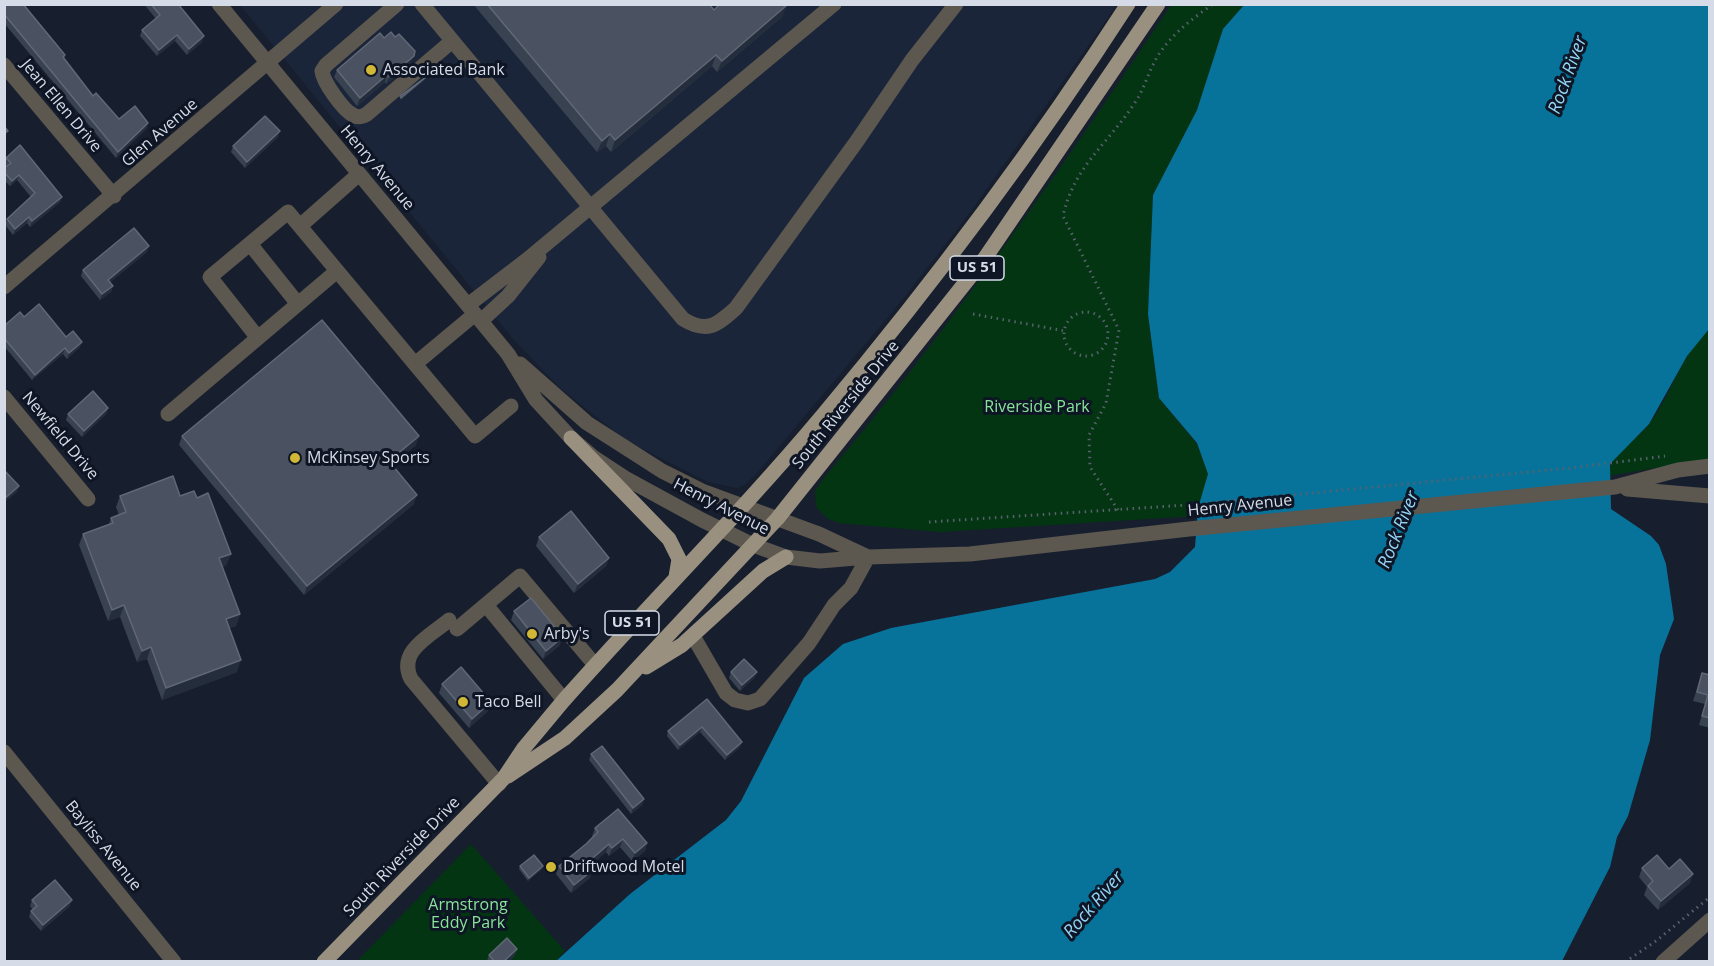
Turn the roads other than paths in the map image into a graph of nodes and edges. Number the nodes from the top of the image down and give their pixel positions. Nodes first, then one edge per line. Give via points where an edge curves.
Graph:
1 (219, 4) edge
2 (336, 4) edge
3 (397, 4) edge
4 (422, 4) edge
5 (834, 4) edge
6 (956, 4) edge
7 (1128, 4) edge
8 (1158, 4) edge
9 (452, 41) junction
10 (268, 64) junction
11 (4, 65) edge
12 (359, 174) junction
13 (114, 196) junction
14 (590, 206) junction
15 (300, 226) junction
16 (250, 244) junction
17 (337, 271) junction
18 (4, 288) edge
19 (298, 304) junction
20 (475, 313) junction
21 (258, 338) junction
22 (508, 354) junction
23 (415, 364) junction
24 (4, 397) edge
25 (511, 406) dead end
26 (168, 414) dead end
27 (571, 438) junction
28 (1710, 466) edge
29 (1616, 488) junction
30 (1710, 496) edge
31 (88, 499) dead end
32 (742, 506) junction
33 (777, 519) junction
34 (721, 529) junction
35 (753, 545) junction
36 (786, 557) junction
37 (868, 557) junction
38 (676, 577) junction
39 (486, 604) junction
40 (693, 636) junction
41 (595, 665) junction
42 (630, 676) junction
43 (564, 700) junction
44 (4, 752) edge
45 (502, 781) junction
46 (1710, 920) edge
47 (174, 962) edge
48 (324, 962) edge
49 (1663, 962) edge

1 - 10 street, Henry Avenue
2 - 10 street, Glen Avenue
3 - 9 street via 322,72 324,81 352,115 367,114
4 - 9 street
5 - 14 street
6 - 14 street via 736,308 716,326 700,327 683,318
7 - 32 main road, South Riverside Drive / US 51 via 1051,120 967,233 822,416
8 - 33 main road, South Riverside Drive / US 51 via 978,266
9 - 14 street
10 - 12 street, Henry Avenue
10 - 13 street, Glen Avenue
11 - 13 street, Jean Ellen Drive
12 - 15 street
12 - 20 street, Henry Avenue
13 - 18 street, Glen Avenue
14 - 20 street via 555,236 508,296
15 - 16 street via 288,212
15 - 17 street
16 - 19 street
16 - 21 street via 210,277
17 - 19 street
17 - 23 street
19 - 21 street
20 - 22 street, Henry Avenue
20 - 23 street
21 - 26 street
22 - 27 street, Henry Avenue via 536,400
22 - 32 street, Henry Avenue via 616,443 676,479
23 - 25 street via 475,436
24 - 31 street, Newfield Drive
27 - 34 street, Henry Avenue via 625,477
27 - 38 main road via 669,538 679,559
28 - 29 street via 1678,470
29 - 30 street
29 - 37 street, Henry Avenue via 1189,529 970,555
32 - 33 street, Henry Avenue
32 - 34 main road, South Riverside Drive / US 51
33 - 35 main road, South Riverside Drive / US 51
33 - 37 street, Henry Avenue
34 - 35 street, Henry Avenue
34 - 38 main road, South Riverside Drive / US 51
35 - 36 street, Henry Avenue
35 - 42 main road, South Riverside Drive / US 51
36 - 37 street, Henry Avenue via 820,561
36 - 40 main road via 763,571
37 - 40 street via 809,643 760,699 748,703 726,693
38 - 41 main road, South Riverside Drive / US 51
39 - 41 street via 520,576
39 - 43 street
39 - 45 street via 412,652 406,669
40 - 42 main road
41 - 43 main road, South Riverside Drive / US 51
42 - 45 main road, South Riverside Drive / US 51 via 565,738
43 - 45 main road, South Riverside Drive / US 51
44 - 47 street, Bayliss Avenue
45 - 48 main road, South Riverside Drive / US 51
46 - 49 street

